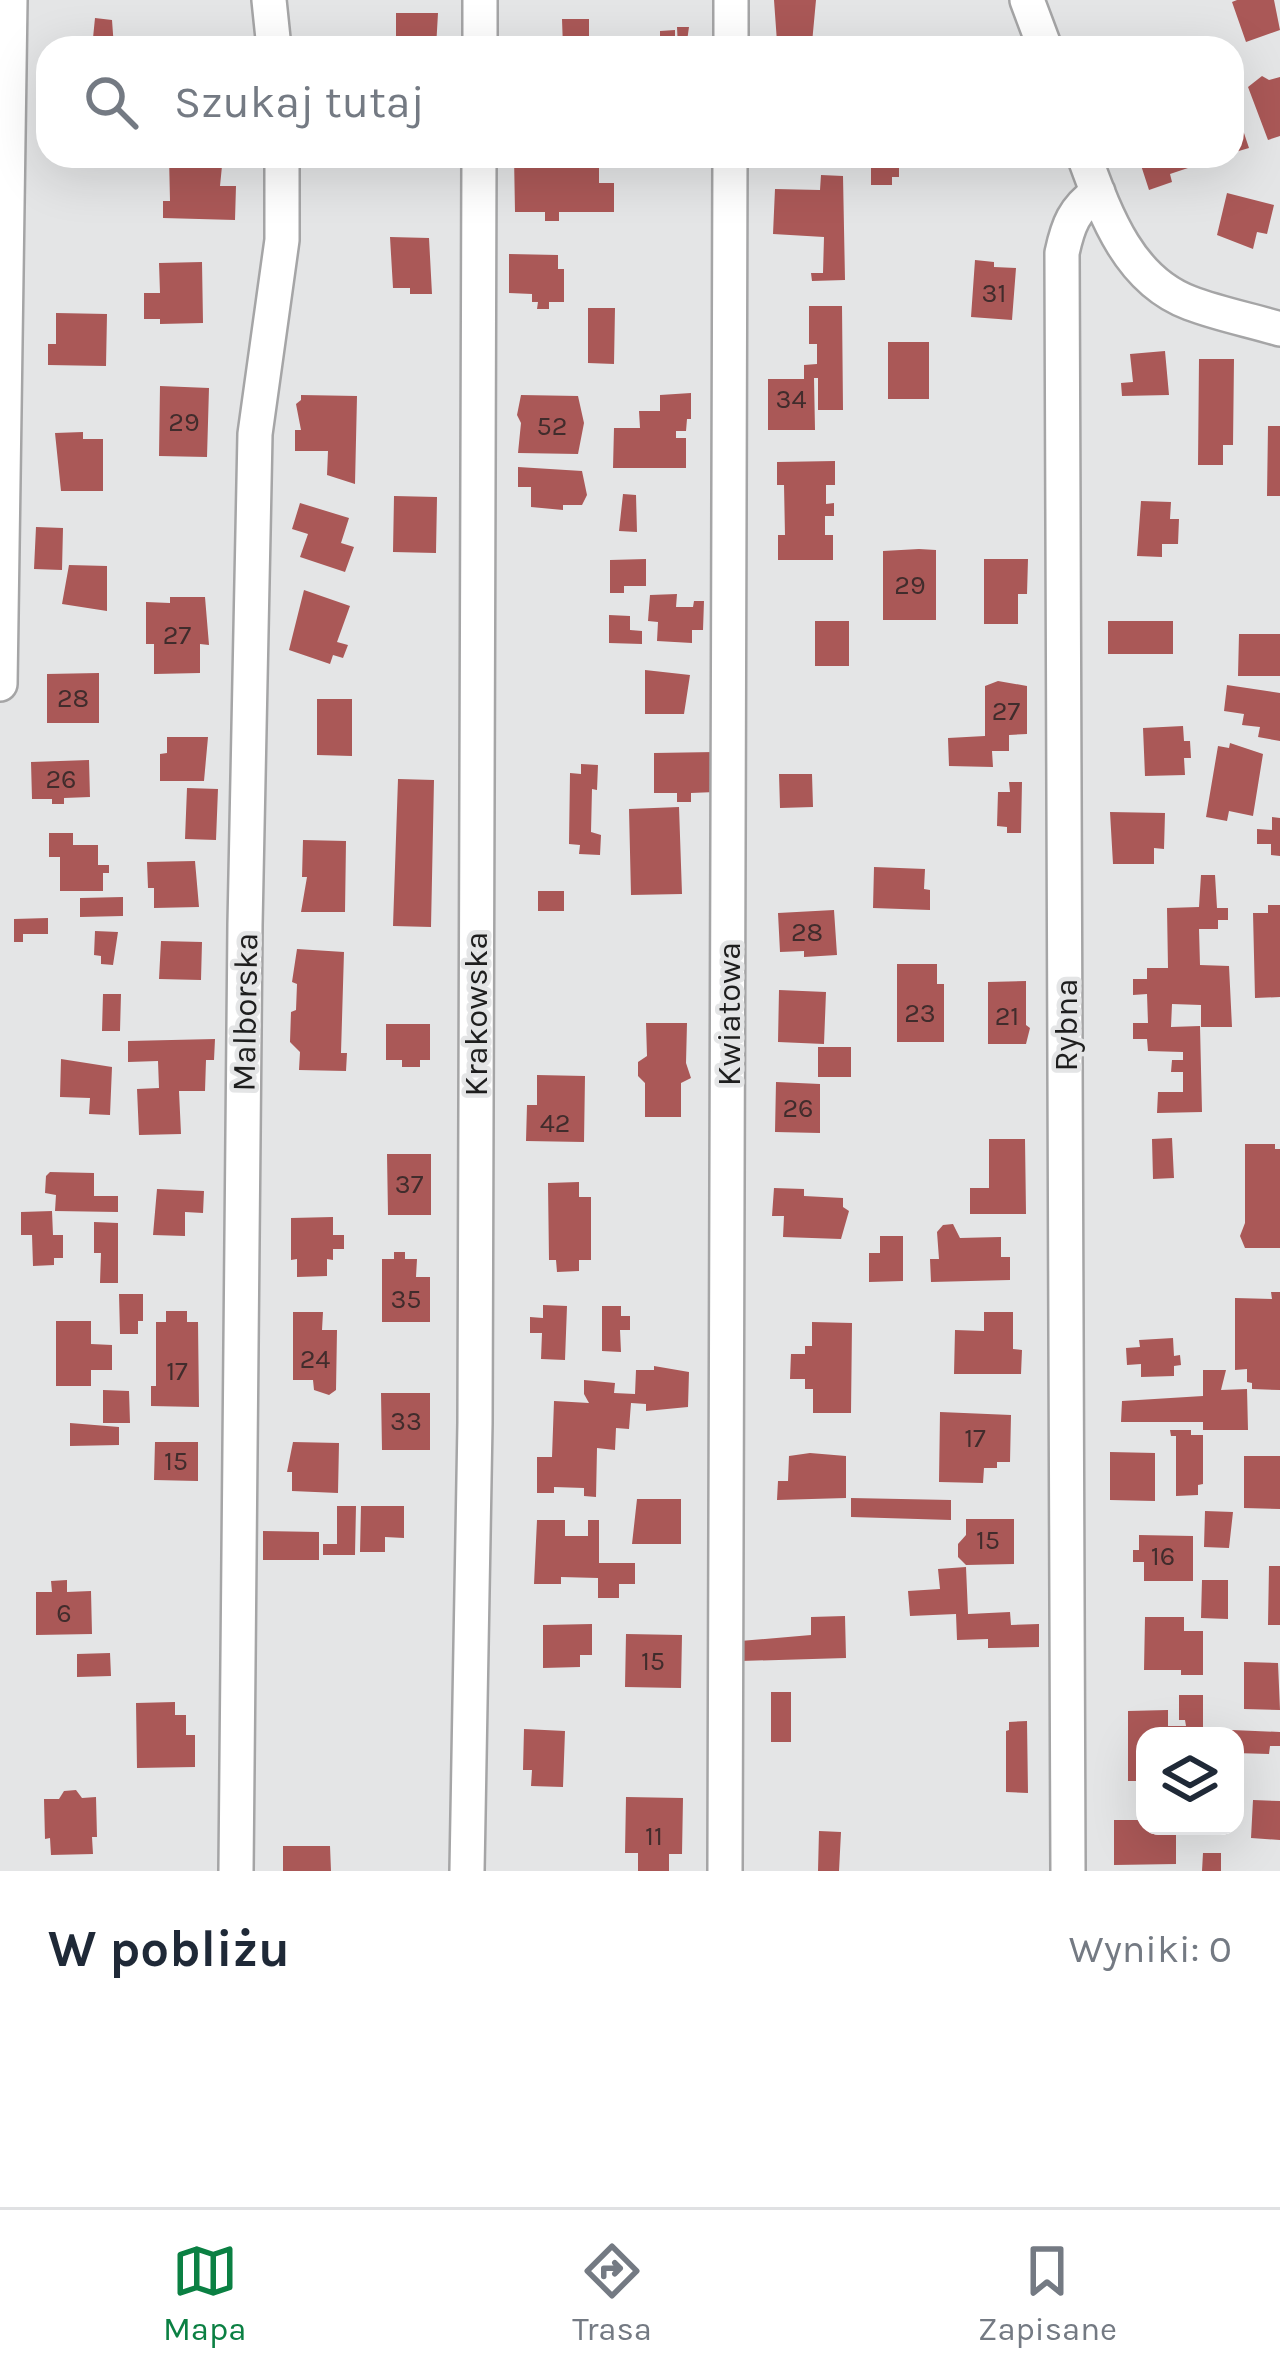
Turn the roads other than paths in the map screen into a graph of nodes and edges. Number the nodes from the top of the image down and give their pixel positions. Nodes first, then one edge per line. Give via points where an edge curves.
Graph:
1 (10, 0) edge
2 (268, 0) edge
3 (480, 0) edge
4 (731, 0) edge
5 (1027, 0) edge
6 (272, 36) edge
7 (480, 36) edge
8 (731, 36) edge
9 (1040, 36) edge
10 (282, 168) edge
11 (479, 168) edge
12 (730, 168) edge
13 (1089, 168) edge
14 (1098, 192) junction
15 (1280, 329) edge
16 (0, 683) edge
17 (236, 1871) edge
18 (467, 1871) edge
19 (724, 1871) edge
20 (1068, 1871) edge

1 - 16 street
2 - 6 street
3 - 7 street
4 - 8 street
5 - 9 street
10 - 17 street, Malborska via 282,240 255,434
11 - 18 street, Krakowska
12 - 19 street, Kwiatowa
13 - 14 street
14 - 15 street via 1109,224 1152,282 1186,302
14 - 20 street, Rybna via 1069,221 1062,253

